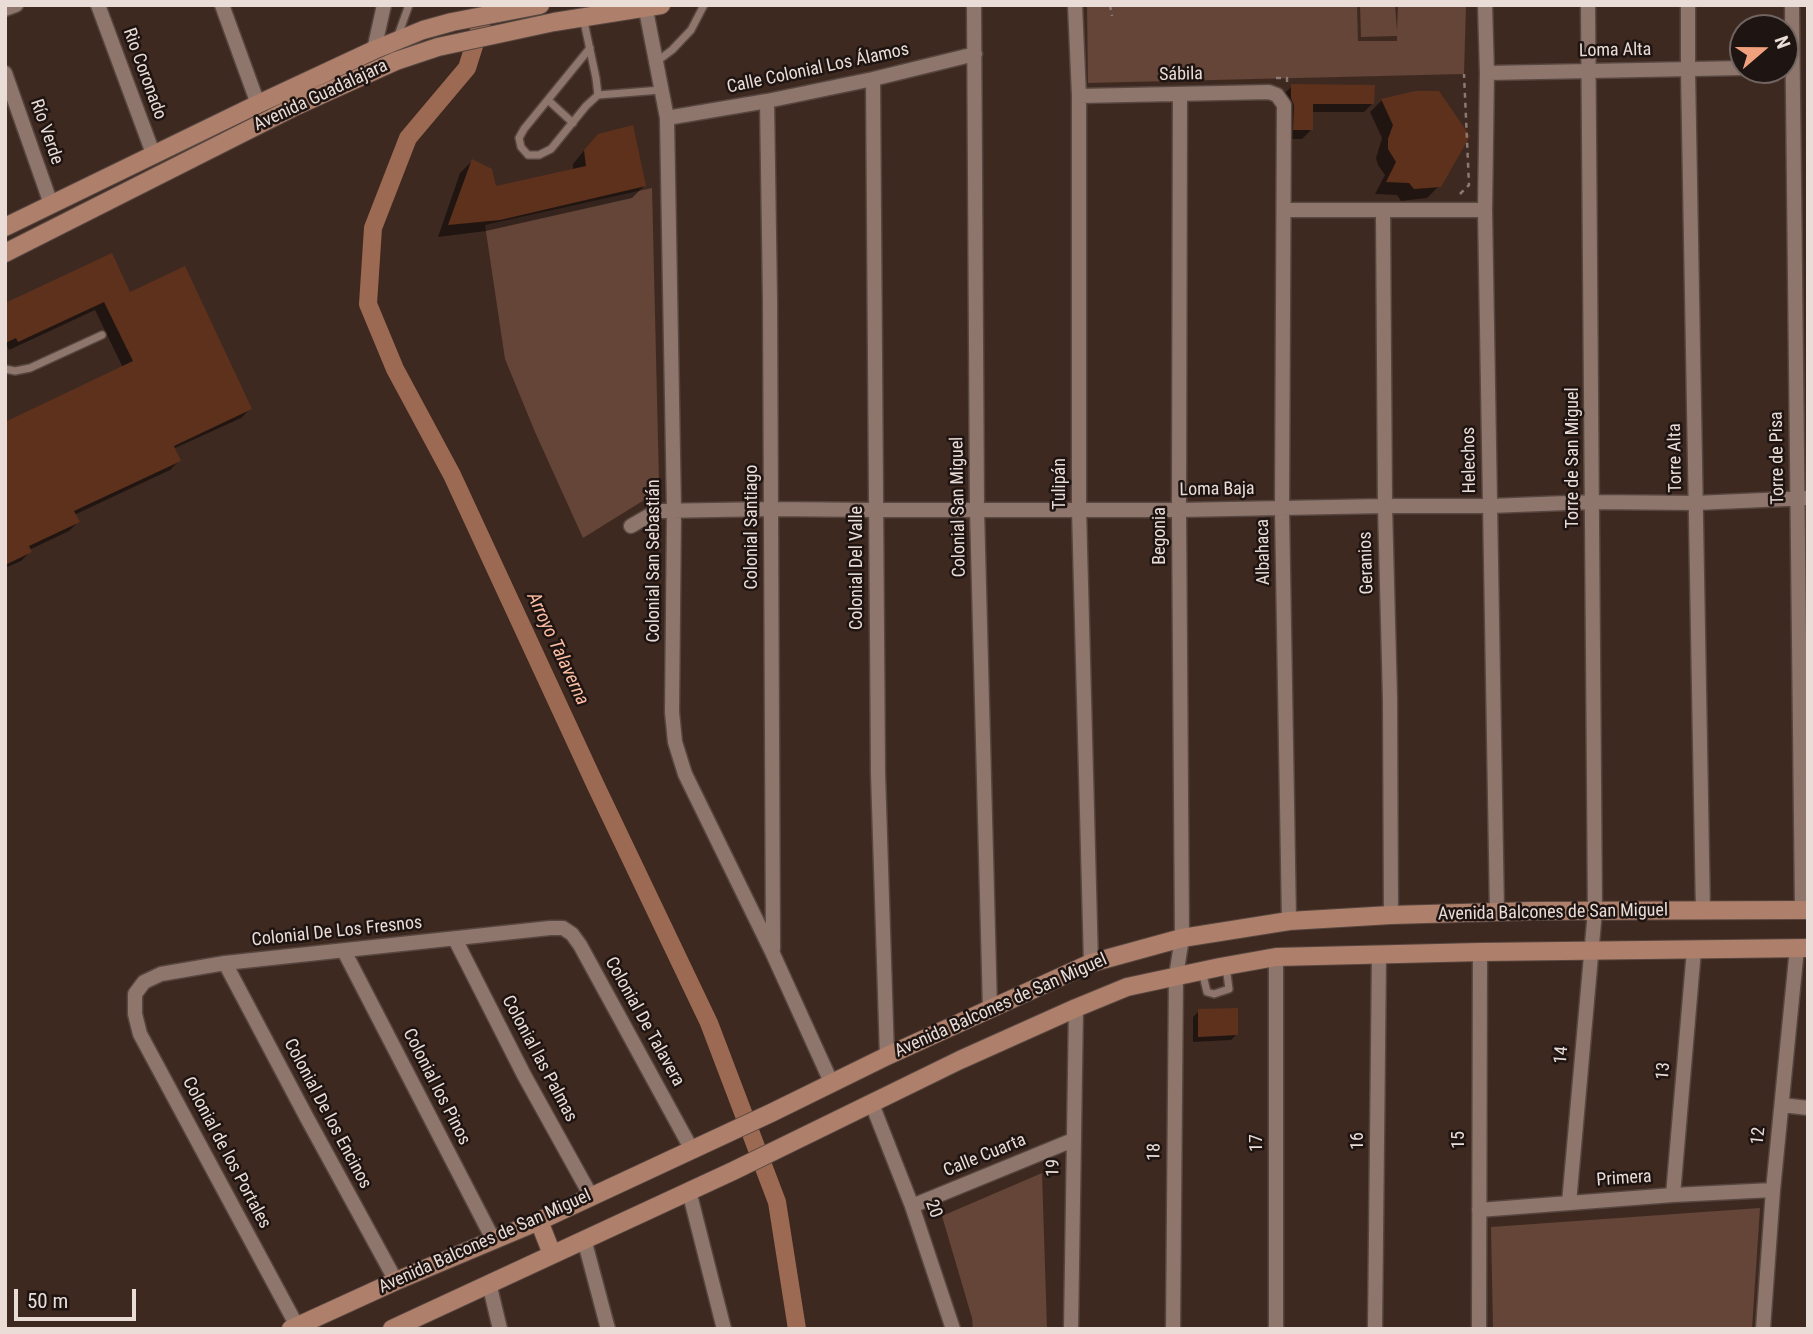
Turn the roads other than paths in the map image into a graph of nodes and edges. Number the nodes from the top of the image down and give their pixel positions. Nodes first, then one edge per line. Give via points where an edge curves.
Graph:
1 (16, 5) edge
2 (98, 5) edge
3 (222, 5) edge
4 (384, 5) edge
5 (409, 5) edge
6 (540, 5) edge
7 (704, 5) edge
8 (974, 5) edge
9 (1075, 5) edge
10 (1485, 5) edge
11 (1588, 5) edge
12 (1688, 5) edge
13 (650, 6) edge
14 (5, 9) edge
15 (583, 17) junction
16 (396, 41) junction
17 (590, 48) junction
18 (374, 50) junction
19 (975, 54) junction
20 (656, 62) junction
21 (1729, 68) edge
22 (1688, 69) junction
23 (1588, 71) junction
24 (5, 73) edge
25 (1487, 73) junction
26 (873, 79) junction
27 (1789, 84) edge
28 (662, 90) junction
29 (1180, 94) junction
30 (598, 95) junction
31 (1284, 95) joint
32 (1079, 96) junction
33 (548, 100) junction
34 (767, 101) junction
35 (258, 104) junction
36 (667, 118) junction
37 (572, 123) junction
38 (153, 156) junction
39 (51, 204) junction
40 (1485, 210) junction
41 (1284, 211) junction
42 (1383, 211) junction
43 (5, 227) edge
44 (5, 253) edge
45 (102, 335) dead end
46 (5, 369) edge
47 (1803, 499) edge
48 (1592, 502) junction
49 (1696, 503) junction
50 (1385, 506) junction
51 (1490, 506) junction
52 (771, 509) junction
53 (1079, 509) junction
54 (1282, 509) junction
55 (876, 510) junction
56 (977, 510) junction
57 (1179, 510) junction
58 (674, 511) junction
59 (631, 526) dead end
60 (1805, 910) edge
61 (1595, 911) junction
62 (1703, 911) junction
63 (1497, 913) junction
64 (1391, 915) junction
65 (1289, 921) junction
66 (550, 928) joint
67 (1182, 938) junction
68 (455, 939) junction
69 (1803, 948) edge
70 (1694, 950) junction
71 (344, 951) junction
72 (1591, 951) junction
73 (1480, 952) junction
74 (773, 954) junction
75 (1379, 954) junction
76 (1276, 957) junction
77 (225, 963) junction
78 (1091, 963) junction
79 (1226, 966) junction
80 (1201, 971) junction
81 (1176, 976) junction
82 (135, 994) joint
83 (1076, 1007) junction
84 (990, 1009) junction
85 (887, 1056) junction
86 (832, 1084) junction
87 (872, 1104) junction
88 (1782, 1105) junction
89 (1808, 1108) edge
90 (1073, 1140) junction
91 (692, 1150) junction
92 (1773, 1189) junction
93 (689, 1191) junction
94 (1673, 1195) junction
95 (591, 1196) junction
96 (1569, 1203) junction
97 (912, 1206) junction
98 (1479, 1210) junction
99 (539, 1221) junction
100 (584, 1239) junction
101 (494, 1241) junction
102 (552, 1254) junction
103 (396, 1281) junction
104 (489, 1283) junction
105 (294, 1328) edge
106 (392, 1329) edge
107 (500, 1329) edge
108 (608, 1329) edge
109 (724, 1329) edge
110 (953, 1329) edge
111 (1071, 1329) edge
112 (1173, 1329) edge
113 (1276, 1329) edge
114 (1375, 1329) edge
115 (1479, 1329) edge
116 (1763, 1329) edge

1 - 14 street
2 - 38 street, Rio Coronado
3 - 35 street
4 - 18 street
5 - 16 lane
6 - 16 street, Avenida Guadalajara via 452,22
7 - 20 lane via 691,30
8 - 19 street, Colonial San Miguel
9 - 32 street, Tulipán
10 - 25 street, Helechos
11 - 23 street, Torre de San Miguel
12 - 22 street, Torre Alta
13 - 15 street, Avenida Guadalajara
13 - 20 street, Colonial San Sebastián
15 - 17 lane
15 - 44 street, Avenida Guadalajara via 438,47 396,61 294,107
16 - 18 street, Avenida Guadalajara
17 - 30 lane
17 - 33 lane
18 - 35 street, Avenida Guadalajara
19 - 26 street, Calle Colonial Los Álamos
19 - 56 street, Colonial San Miguel
20 - 28 street, Colonial San Sebastián
21 - 22 street, Loma Alta
22 - 23 street, Loma Alta
22 - 49 street, Torre Alta
23 - 25 street, Loma Alta
23 - 48 street, Torre de San Miguel
24 - 39 street, Río Verde
25 - 40 street, Helechos
26 - 34 street, Calle Colonial Los Álamos
26 - 55 street, Colonial Del Valle
27 - 47 street, Torre de Pisa
28 - 30 lane
28 - 36 street, Colonial San Sebastián
29 - 31 street, Sábila
29 - 32 street, Sábila
29 - 57 street, Begonia
30 - 37 lane
31 - 41 street, Albahaca
32 - 53 street, Tulipán
33 - 37 lane
33 - 37 lane via 519,138 528,155 551,149
34 - 36 street, Calle Colonial Los Álamos
34 - 52 street, Colonial Santiago
35 - 38 street, Avenida Guadalajara
36 - 58 street, Colonial San Sebastián
38 - 39 street, Avenida Guadalajara
39 - 43 street, Avenida Guadalajara
40 - 42 street
40 - 51 street, Helechos
41 - 42 street
41 - 54 street, Albahaca
42 - 50 street, Geranios
45 - 46 lane via 30,368
47 - 49 street, Loma Baja
47 - 60 street, Torre de Pisa
48 - 49 street, Loma Baja
48 - 51 street, Loma Baja
48 - 61 street, Torre de San Miguel
49 - 62 street, Torre Alta
50 - 51 street, Loma Baja
50 - 54 street, Loma Baja
50 - 64 street, Geranios
51 - 63 street, Helechos
52 - 55 street, Loma Baja
52 - 58 street, Loma Baja
52 - 74 street, Colonial Santiago
53 - 56 street, Loma Baja
53 - 57 street, Loma Baja
53 - 78 street, Tulipán
54 - 57 street, Loma Baja
54 - 65 street, Albahaca
55 - 56 street, Loma Baja
55 - 85 street, Colonial Del Valle via 877,773
56 - 84 street, Colonial San Miguel
57 - 67 street, Begonia
58 - 59 street, Loma Baja via 657,511
58 - 74 street, Colonial San Sebastián via 675,742 685,774
60 - 62 street, Avenida Balcones de San Miguel
61 - 62 street, Avenida Balcones de San Miguel
61 - 63 street, Avenida Balcones de San Miguel
61 - 72 street, 14
63 - 64 street, Avenida Balcones de San Miguel
64 - 65 street, Avenida Balcones de San Miguel
65 - 67 street, Avenida Balcones de San Miguel
66 - 68 street, Colonial De Los Fresnos
66 - 91 street, Colonial De Talavera via 564,928 580,945
67 - 78 street, Avenida Balcones de San Miguel
67 - 81 street, Begonia
68 - 71 street, Colonial De Los Fresnos
68 - 95 street, Colonial las Palmas
69 - 70 street, Avenida Balcones de San Miguel
69 - 88 street, 12
70 - 72 street, Avenida Balcones de San Miguel
70 - 94 street, 13
71 - 77 street, Colonial De Los Fresnos
71 - 101 street, Colonial los Pinos
72 - 73 street, Avenida Balcones de San Miguel
72 - 96 street, 14
73 - 75 street, Avenida Balcones de San Miguel
73 - 98 street, 15
74 - 86 street, Colonial San Sebastián
75 - 76 street, Avenida Balcones de San Miguel
75 - 114 street, 16
76 - 79 street, Avenida Balcones de San Miguel
76 - 113 street, 17
77 - 82 street, Colonial De Los Fresnos via 161,975 144,982
77 - 103 street, Colonial De los Encinos
78 - 84 street, Avenida Balcones de San Miguel
79 - 80 street, Avenida Balcones de San Miguel
79 - 80 lane via 1229,989 1214,993 1207,992
80 - 81 street, Avenida Balcones de San Miguel
81 - 83 street, Avenida Balcones de San Miguel
81 - 112 street, 18
82 - 105 street, Colonial de los Portales via 140,1034
83 - 87 street, Avenida Balcones de San Miguel
83 - 90 street, 19
84 - 85 street, Avenida Balcones de San Miguel
85 - 86 street, Avenida Balcones de San Miguel
86 - 91 street, Avenida Balcones de San Miguel
87 - 93 street, Avenida Balcones de San Miguel
87 - 97 street, 20
88 - 89 street
88 - 92 street, 12
90 - 97 street, Calle Cuarta
90 - 111 street, 19
91 - 95 street, Avenida Balcones de San Miguel
92 - 94 street, Primera
92 - 116 street, 12
93 - 100 street, Avenida Balcones de San Miguel
93 - 109 street
94 - 96 street, Primera
95 - 99 street, Avenida Balcones de San Miguel
96 - 98 street, Primera
97 - 110 street, 20
98 - 115 street, 15
99 - 101 street, Avenida Balcones de San Miguel
99 - 102 street
100 - 102 street, Avenida Balcones de San Miguel
100 - 108 street
101 - 103 street, Avenida Balcones de San Miguel
102 - 104 street, Avenida Balcones de San Miguel
103 - 105 street, Avenida Balcones de San Miguel
104 - 106 street, Avenida Balcones de San Miguel
104 - 107 street

